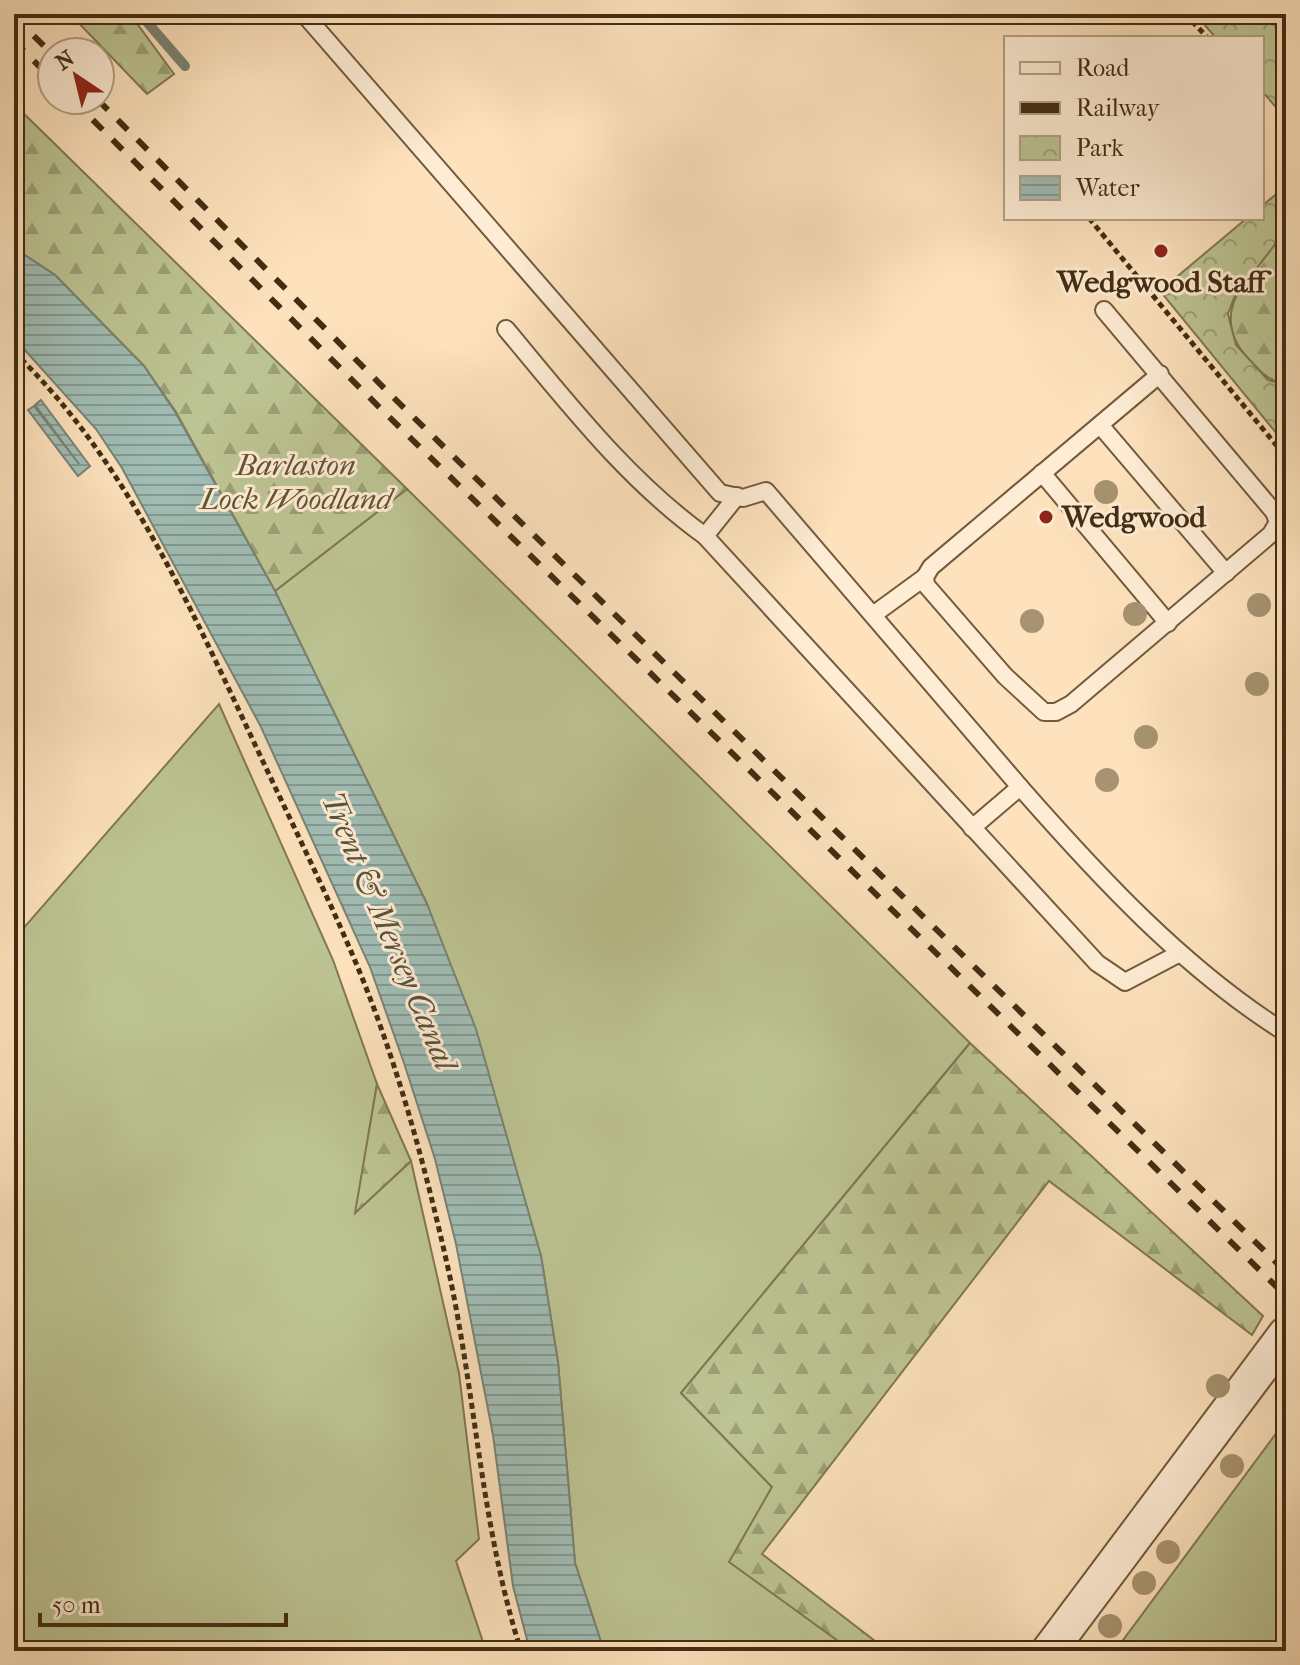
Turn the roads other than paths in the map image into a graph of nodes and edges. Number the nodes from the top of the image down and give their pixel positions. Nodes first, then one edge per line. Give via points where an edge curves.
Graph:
1 (304, 14) edge
2 (1104, 310) dead end
3 (506, 329) dead end
4 (1160, 374) junction
5 (1100, 425) junction
6 (1042, 473) junction
7 (737, 496) junction
8 (705, 536) junction
9 (1226, 573) junction
10 (925, 577) junction
11 (873, 615) junction
12 (1168, 623) junction
13 (1020, 787) junction
14 (972, 828) junction
15 (1180, 953) junction
16 (1286, 1033) edge
17 (1286, 1334) edge
18 (1049, 1651) edge

1 - 7 lane via 720,493
2 - 4 lane
3 - 8 lane via 613,453
4 - 5 lane
4 - 9 lane via 1278,522
5 - 6 lane
5 - 9 lane
6 - 10 lane
6 - 12 lane
7 - 8 lane
7 - 11 lane via 766,491
8 - 14 lane
9 - 12 lane
10 - 11 lane
10 - 12 lane via 926,585 1005,676 1044,712 1071,704
11 - 13 lane
13 - 14 lane
13 - 15 lane via 1072,847
14 - 15 lane via 1114,977 1125,982
15 - 16 lane
17 - 18 street

